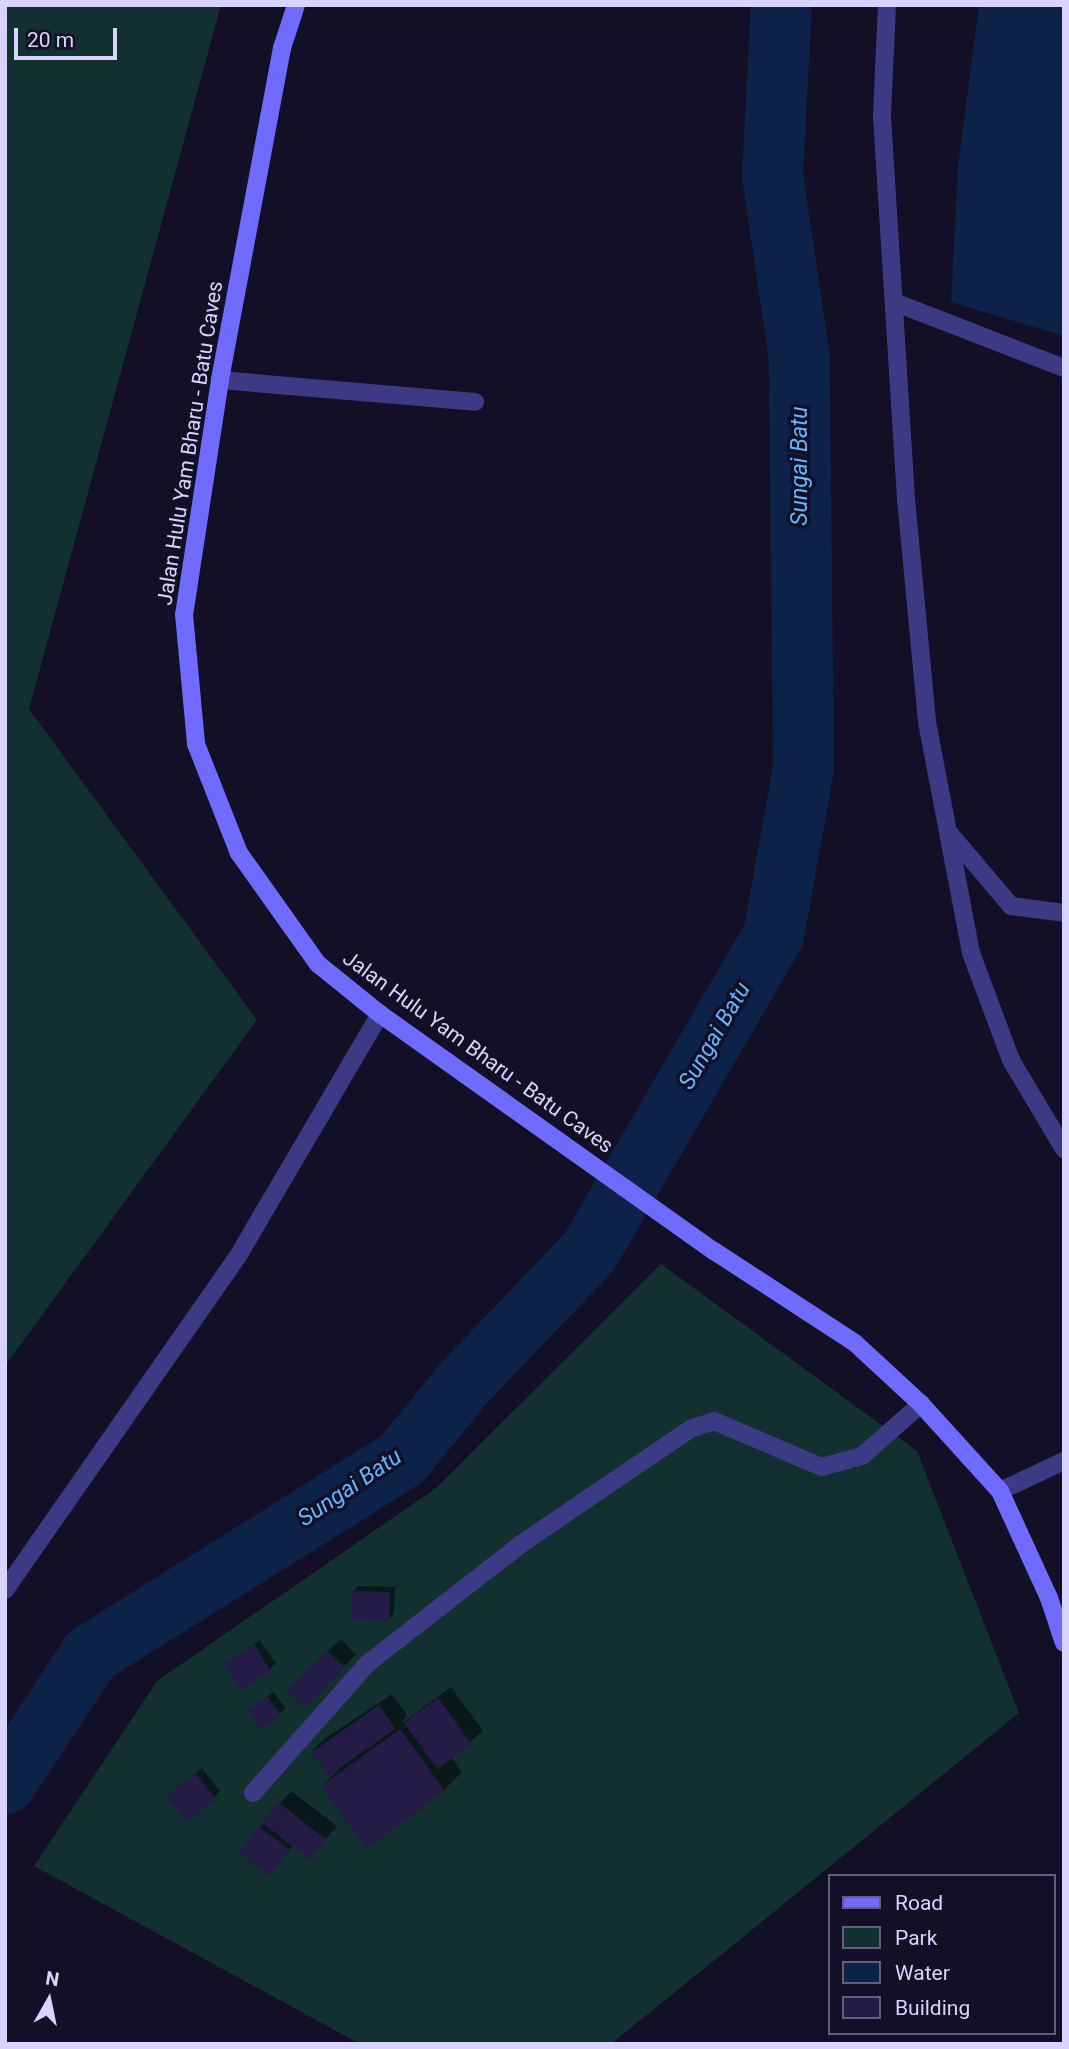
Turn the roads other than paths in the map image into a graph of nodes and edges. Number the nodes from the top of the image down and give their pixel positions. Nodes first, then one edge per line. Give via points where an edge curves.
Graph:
1 (296, 5) edge
2 (887, 5) edge
3 (894, 302) junction
4 (1064, 368) edge
5 (220, 380) junction
6 (475, 402) dead end
7 (949, 832) junction
8 (1064, 913) edge
9 (380, 1014) junction
10 (1064, 1149) edge
11 (921, 1404) junction
12 (1064, 1461) edge
13 (1000, 1491) junction
14 (5, 1590) edge
15 (1064, 1643) edge
16 (253, 1793) dead end

1 - 5 main road, Jalan Hulu Yam Bharu - Batu Caves via 282,48
2 - 3 lane via 882,117
3 - 4 lane
3 - 7 lane via 927,722
5 - 6 lane
5 - 9 main road, Jalan Hulu Yam Bharu - Batu Caves via 184,614 196,744 239,853 318,964
7 - 8 lane via 1011,906
7 - 10 lane via 971,953 1011,1060
9 - 11 main road, Jalan Hulu Yam Bharu - Batu Caves via 714,1251 855,1343
9 - 14 lane via 237,1256
11 - 13 main road, Jalan Hulu Yam Bharu - Batu Caves
11 - 16 lane via 862,1456 822,1467 714,1421 690,1429 521,1544 367,1664
12 - 13 lane
13 - 15 main road, Jalan Hulu Yam Bharu - Batu Caves via 1049,1598

